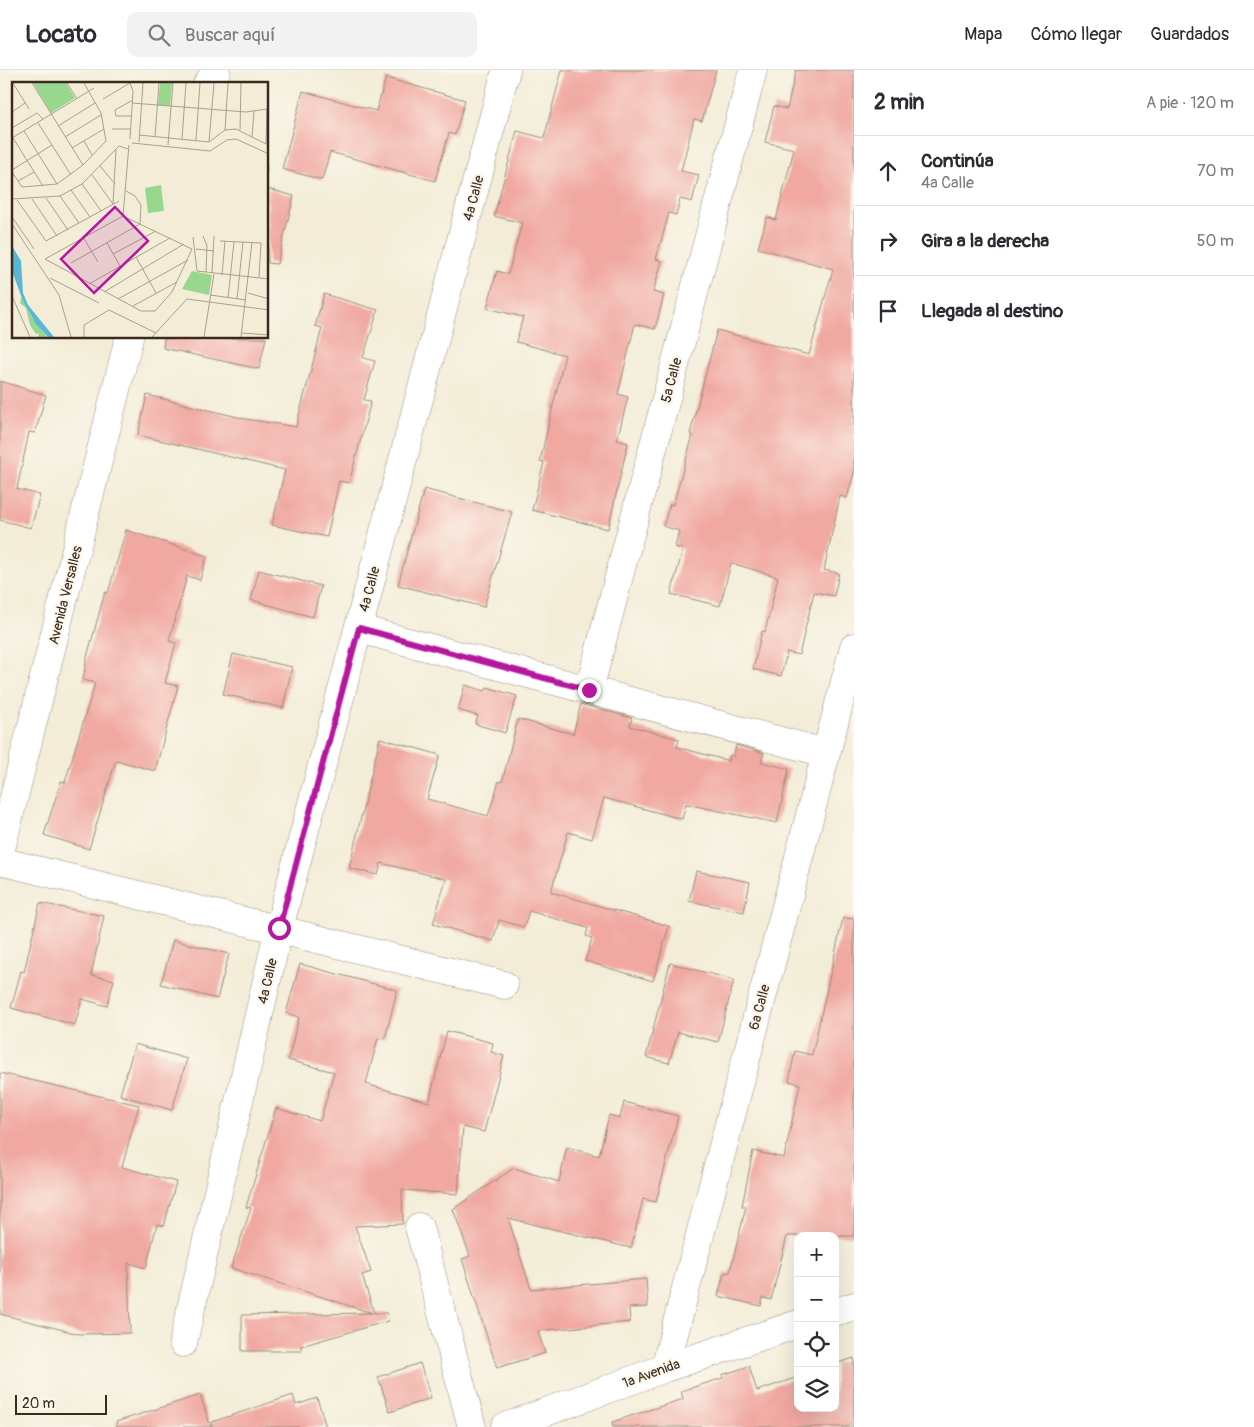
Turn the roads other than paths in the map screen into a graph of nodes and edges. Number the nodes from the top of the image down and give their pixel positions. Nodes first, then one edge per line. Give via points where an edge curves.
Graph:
1 (506, 70) edge
2 (753, 70) edge
3 (129, 339) edge
4 (359, 628) junction
5 (854, 647) edge
6 (589, 690) junction
7 (826, 753) junction
8 (0, 853) edge
9 (0, 861) edge
10 (279, 928) junction
11 (504, 985) dead end
12 (419, 1227) dead end
13 (854, 1306) edge
14 (839, 1311) edge
15 (794, 1325) edge
16 (183, 1344) dead end
17 (664, 1368) junction
18 (472, 1427) edge
19 (505, 1427) edge

1 - 4 street, 4a Calle
2 - 6 street, 5a Calle
3 - 8 street, Avenida Versalles
4 - 6 street
4 - 10 street, 4a Calle
5 - 7 street, 6a Calle
6 - 7 street
7 - 17 street, 6a Calle
9 - 10 street
10 - 11 street
10 - 16 street, 4a Calle
12 - 18 street
13 - 14 street
15 - 17 street, 1a Avenida
17 - 19 street, 1a Avenida

